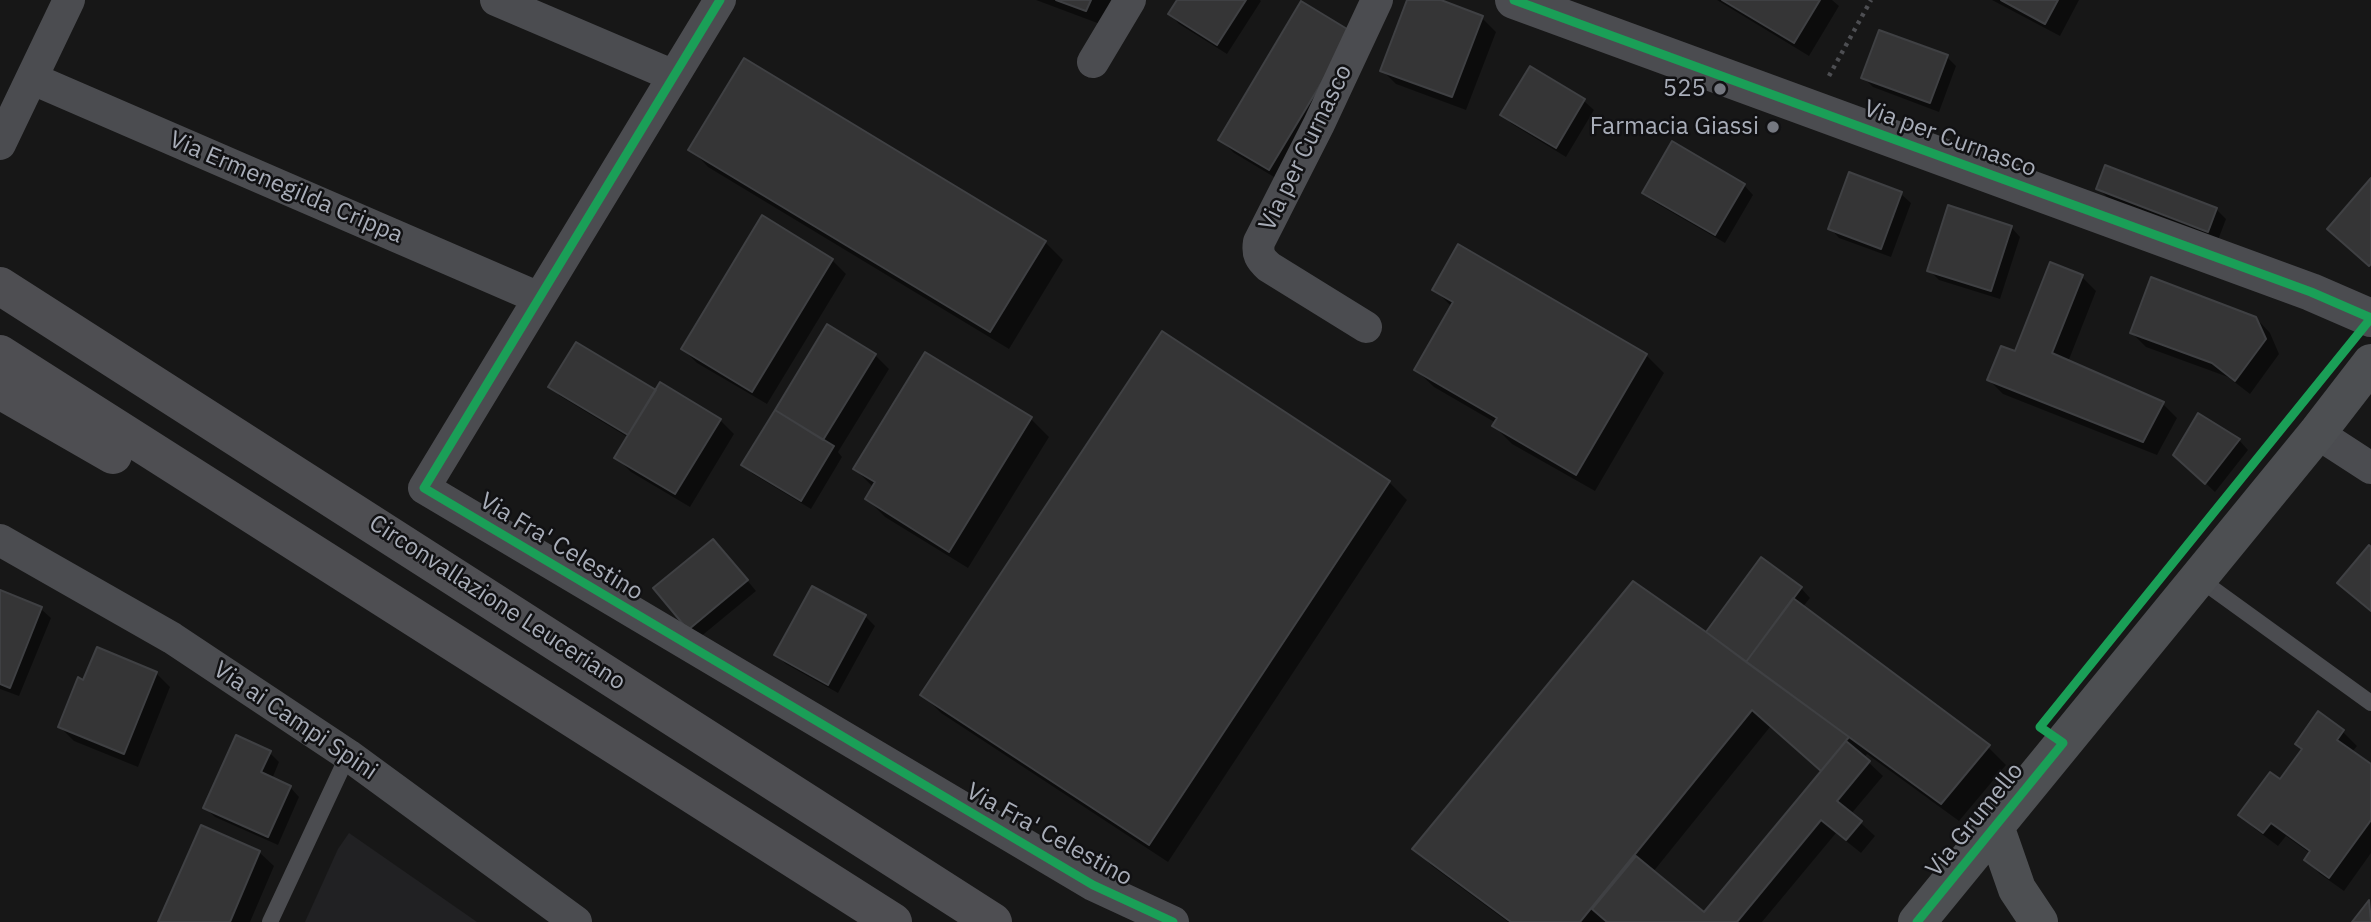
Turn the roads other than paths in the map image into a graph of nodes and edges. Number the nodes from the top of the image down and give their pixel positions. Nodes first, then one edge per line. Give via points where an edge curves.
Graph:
1 (69, 0) edge
2 (495, 0) edge
3 (720, 0) edge
4 (1130, 0) edge
5 (1377, 0) edge
6 (1514, 0) edge
7 (1093, 62) dead end
8 (674, 76) junction
9 (33, 79) junction
10 (0, 145) edge
11 (0, 286) edge
12 (539, 298) junction
13 (2371, 318) edge
14 (1366, 327) dead end
15 (0, 354) edge
16 (2371, 363) edge
17 (0, 390) edge
18 (2317, 433) junction
19 (2371, 468) edge
20 (0, 540) edge
21 (2198, 579) junction
22 (2371, 703) edge
23 (596, 733) junction
24 (348, 755) junction
25 (1995, 826) junction
26 (570, 920) edge
27 (270, 922) edge
28 (893, 922) edge
29 (993, 922) edge
30 (1174, 922) edge
31 (1917, 922) edge
32 (2039, 922) edge

1 - 9 street
2 - 8 street
3 - 8 street, Via Fra' Celestino
4 - 7 street
5 - 14 street, Via per Curnasco via 1258,250 1269,267
6 - 13 street, Via per Curnasco via 2312,292
8 - 12 street, Via Fra' Celestino
9 - 10 street
9 - 12 street, Via Ermenegilda Crippa
11 - 29 highway, Circonvallazione Leuceriano
12 - 30 street, Via Fra' Celestino via 424,488 1093,886
15 - 23 highway
16 - 18 main road, Via Grumello
17 - 23 highway
18 - 19 street
18 - 21 main road, Via Grumello
20 - 24 street, Via ai Campi Spini via 172,638
21 - 22 lane
21 - 25 main road, Via Grumello
23 - 28 highway
24 - 26 street, Via ai Campi Spini
24 - 27 lane
25 - 31 main road, Via Grumello
25 - 32 main road via 2017,889

